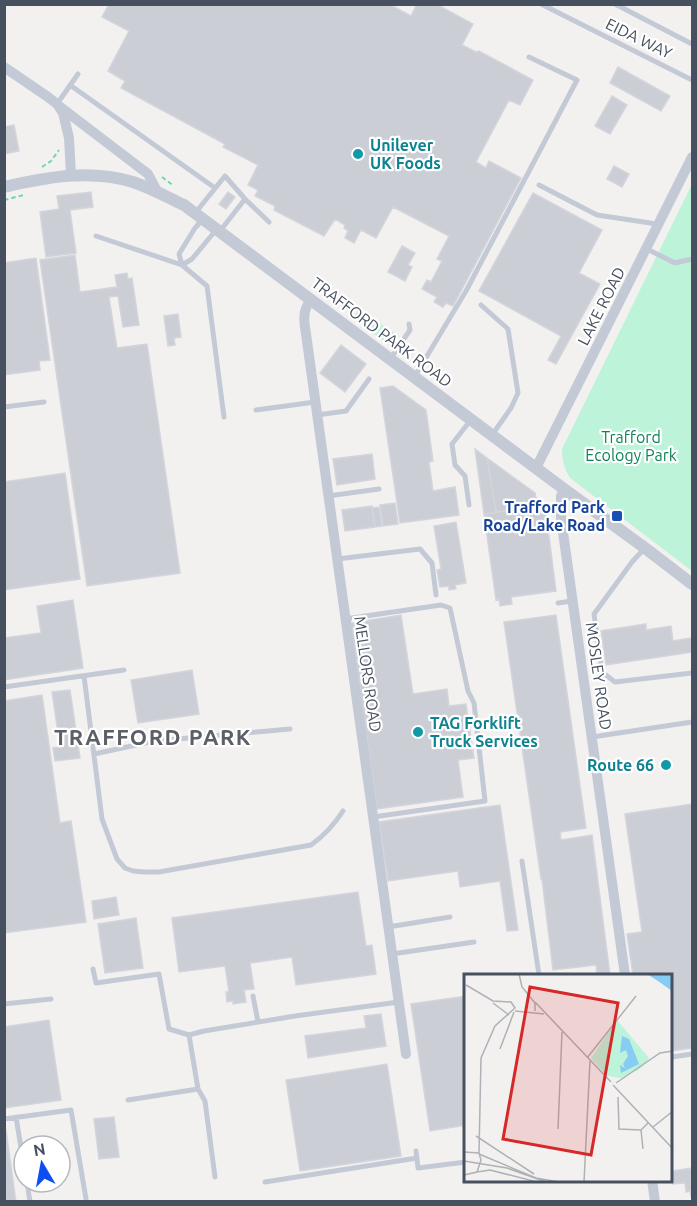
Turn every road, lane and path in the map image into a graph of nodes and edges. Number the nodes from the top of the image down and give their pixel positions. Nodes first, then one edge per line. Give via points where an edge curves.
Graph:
1 (541, 4) edge
2 (615, 4) edge
3 (693, 44) edge
4 (529, 57) dead end
5 (4, 67) edge
6 (78, 74) dead end
7 (693, 80) edge
8 (70, 85) junction
9 (57, 104) junction
10 (693, 157) edge
11 (71, 175) junction
12 (539, 185) dead end
13 (4, 187) edge
14 (215, 188) junction
15 (157, 191) junction
16 (29, 194) dead end
17 (244, 199) junction
18 (4, 200) edge
19 (199, 216) junction
20 (269, 222) dead end
21 (659, 224) junction
22 (218, 230) junction
23 (96, 236) dead end
24 (646, 249) junction
25 (693, 260) edge
26 (182, 265) junction
27 (311, 300) junction
28 (482, 305) dead end
29 (410, 324) dead end
30 (390, 359) junction
31 (414, 377) junction
32 (369, 379) dead end
33 (44, 402) dead end
34 (315, 402) junction
35 (4, 408) edge
36 (255, 410) dead end
37 (317, 415) junction
38 (224, 417) dead end
39 (471, 419) junction
40 (492, 435) junction
41 (536, 468) junction
42 (379, 489) dead end
43 (564, 489) junction
44 (328, 496) junction
45 (470, 505) dead end
46 (645, 548) junction
47 (337, 559) junction
48 (693, 584) edge
49 (436, 594) dead end
50 (573, 601) junction
51 (558, 603) dead end
52 (345, 619) junction
53 (124, 670) dead end
54 (693, 673) edge
55 (84, 676) junction
56 (4, 687) edge
57 (692, 722) edge
58 (290, 729) dead end
59 (592, 736) junction
60 (94, 754) junction
61 (343, 811) dead end
62 (373, 817) junction
63 (522, 861) dead end
64 (450, 917) dead end
65 (388, 927) junction
66 (474, 942) dead end
67 (392, 954) junction
68 (93, 969) dead end
69 (539, 974) edge
70 (625, 974) edge
71 (253, 996) dead end
72 (51, 999) dead end
73 (399, 1002) junction
74 (4, 1004) edge
75 (258, 1022) junction
76 (189, 1035) junction
77 (693, 1053) edge
78 (406, 1054) dead end
79 (673, 1057) edge
80 (198, 1089) junction
81 (128, 1100) dead end
82 (16, 1117) junction
83 (4, 1119) edge
84 (19, 1134) edge
85 (416, 1151) dead end
86 (417, 1158) junction
87 (464, 1162) edge
88 (215, 1177) dead end
89 (265, 1182) dead end
90 (652, 1182) edge
91 (86, 1199) dead end
92 (655, 1202) edge

1 - 7 lane, EIDA WAY
2 - 3 lane
4 - 31 lane via 577,80 466,291
5 - 9 street, TRAFFORD PARK ROAD
6 - 8 lane
8 - 9 lane
8 - 14 lane
9 - 11 street via 69,138
9 - 15 street, TRAFFORD PARK ROAD via 148,174
10 - 21 street, LAKE ROAD
11 - 13 street
11 - 15 street via 120,179
12 - 21 lane via 597,215
14 - 17 lane via 225,176
14 - 19 lane
15 - 19 street, TRAFFORD PARK ROAD
16 - 18 path
17 - 20 lane
17 - 22 lane
19 - 22 street, TRAFFORD PARK ROAD
19 - 26 lane via 179,254
21 - 24 street, LAKE ROAD
22 - 26 lane
22 - 27 street, TRAFFORD PARK ROAD
23 - 26 lane
24 - 25 lane via 675,262
24 - 41 street, LAKE ROAD
26 - 38 lane via 207,285
27 - 30 street, TRAFFORD PARK ROAD
27 - 34 street, MELLORS ROAD via 306,305 304,320
28 - 40 lane via 508,329 518,393
29 - 30 lane
30 - 31 street, TRAFFORD PARK ROAD
31 - 39 street, TRAFFORD PARK ROAD
32 - 37 lane via 346,411
33 - 35 lane
34 - 36 lane
34 - 37 street, MELLORS ROAD
37 - 44 street, MELLORS ROAD
39 - 40 street, TRAFFORD PARK ROAD
39 - 45 lane via 452,444 455,465 465,476
40 - 41 street, TRAFFORD PARK ROAD
41 - 43 street, TRAFFORD PARK ROAD
42 - 44 lane
43 - 46 street, TRAFFORD PARK ROAD
43 - 50 street, MOSLEY ROAD via 560,503
44 - 47 street, MELLORS ROAD
46 - 48 street, TRAFFORD PARK ROAD
46 - 54 lane via 594,614 602,672 615,682
47 - 49 lane via 420,549 432,563
47 - 52 street, MELLORS ROAD
50 - 51 lane
50 - 59 street, MOSLEY ROAD
52 - 62 street, MELLORS ROAD
52 - 62 lane via 441,605 450,608 474,704 485,801
53 - 55 lane
55 - 56 lane
55 - 60 lane
57 - 59 lane
58 - 60 lane via 155,741
59 - 70 street, MOSLEY ROAD
60 - 61 lane via 102,819 117,859 133,871 159,872 311,845 334,825
62 - 65 street, MELLORS ROAD
63 - 69 lane
64 - 65 lane
65 - 67 street, MELLORS ROAD
66 - 67 lane
67 - 73 street, MELLORS ROAD
68 - 76 lane via 96,983 159,974 169,1029
71 - 75 lane
72 - 74 lane
73 - 75 lane
73 - 78 street, MELLORS ROAD
75 - 76 lane
76 - 80 lane
77 - 79 lane
80 - 81 lane
80 - 88 lane via 205,1101
82 - 83 lane
82 - 84 lane
82 - 91 lane via 71,1110
85 - 86 lane
86 - 87 lane via 418,1168
86 - 89 lane
90 - 92 street

